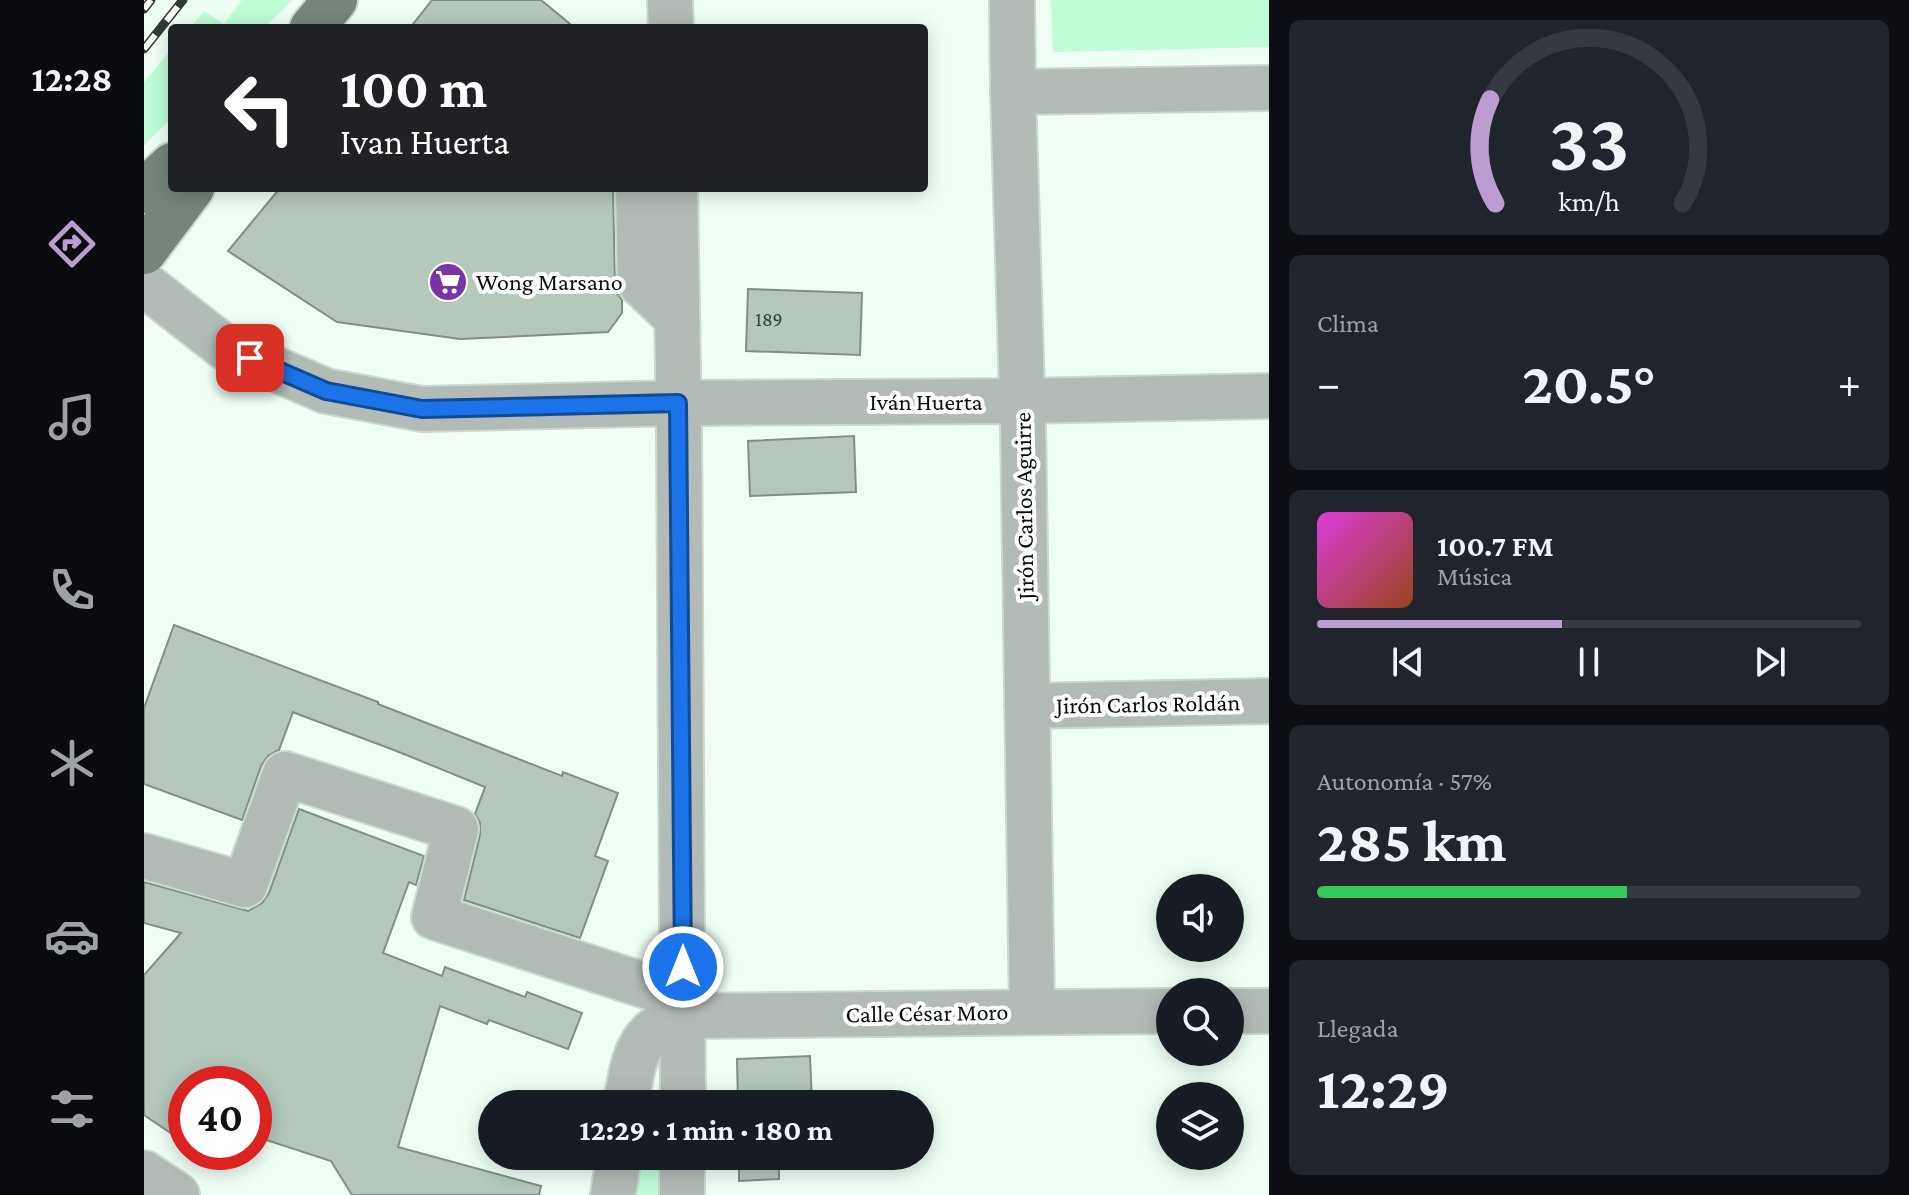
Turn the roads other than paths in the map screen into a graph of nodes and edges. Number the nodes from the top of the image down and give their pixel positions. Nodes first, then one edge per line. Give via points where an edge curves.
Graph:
1 (335, 0) edge
2 (670, 0) edge
3 (1012, 0) edge
4 (315, 24) edge
5 (671, 24) edge
6 (1269, 88) edge
7 (1013, 92) junction
8 (168, 169) edge
9 (144, 191) edge
10 (189, 192) edge
11 (638, 192) edge
12 (675, 192) edge
13 (144, 252) edge
14 (144, 284) edge
15 (677, 318) junction
16 (1269, 396) edge
17 (1022, 401) junction
18 (678, 403) junction
19 (1269, 701) edge
20 (1027, 706) junction
21 (144, 856) edge
22 (683, 1007) junction
23 (1156, 1011) edge
24 (1244, 1011) edge
25 (1269, 1011) edge
26 (1032, 1012) junction
27 (628, 1090) edge
28 (683, 1090) edge
29 (617, 1170) edge
30 (682, 1170) edge
31 (144, 1173) edge
32 (177, 1195) edge
33 (613, 1195) edge
34 (682, 1195) edge

1 - 4 main road
2 - 5 street
3 - 7 street, Jirón Carlos Aguirre
6 - 7 street
7 - 17 street, Jirón Carlos Aguirre
8 - 9 main road
10 - 13 main road
11 - 15 street via 640,283
12 - 15 street
14 - 18 street, Iván Huerta via 224,347 326,391 422,409
15 - 18 street
16 - 17 street, Iván Huerta
17 - 18 street, Iván Huerta
17 - 20 street, Jirón Carlos Aguirre
18 - 22 street
19 - 20 street, Jirón Carlos Roldán
20 - 26 street, Jirón Carlos Aguirre
21 - 22 street via 245,885 285,774 456,829 434,917
22 - 26 street, Calle César Moro
22 - 27 street via 653,1030 640,1049
22 - 28 street
23 - 26 street, Calle César Moro
24 - 25 street
29 - 33 street
30 - 34 street
31 - 32 street

